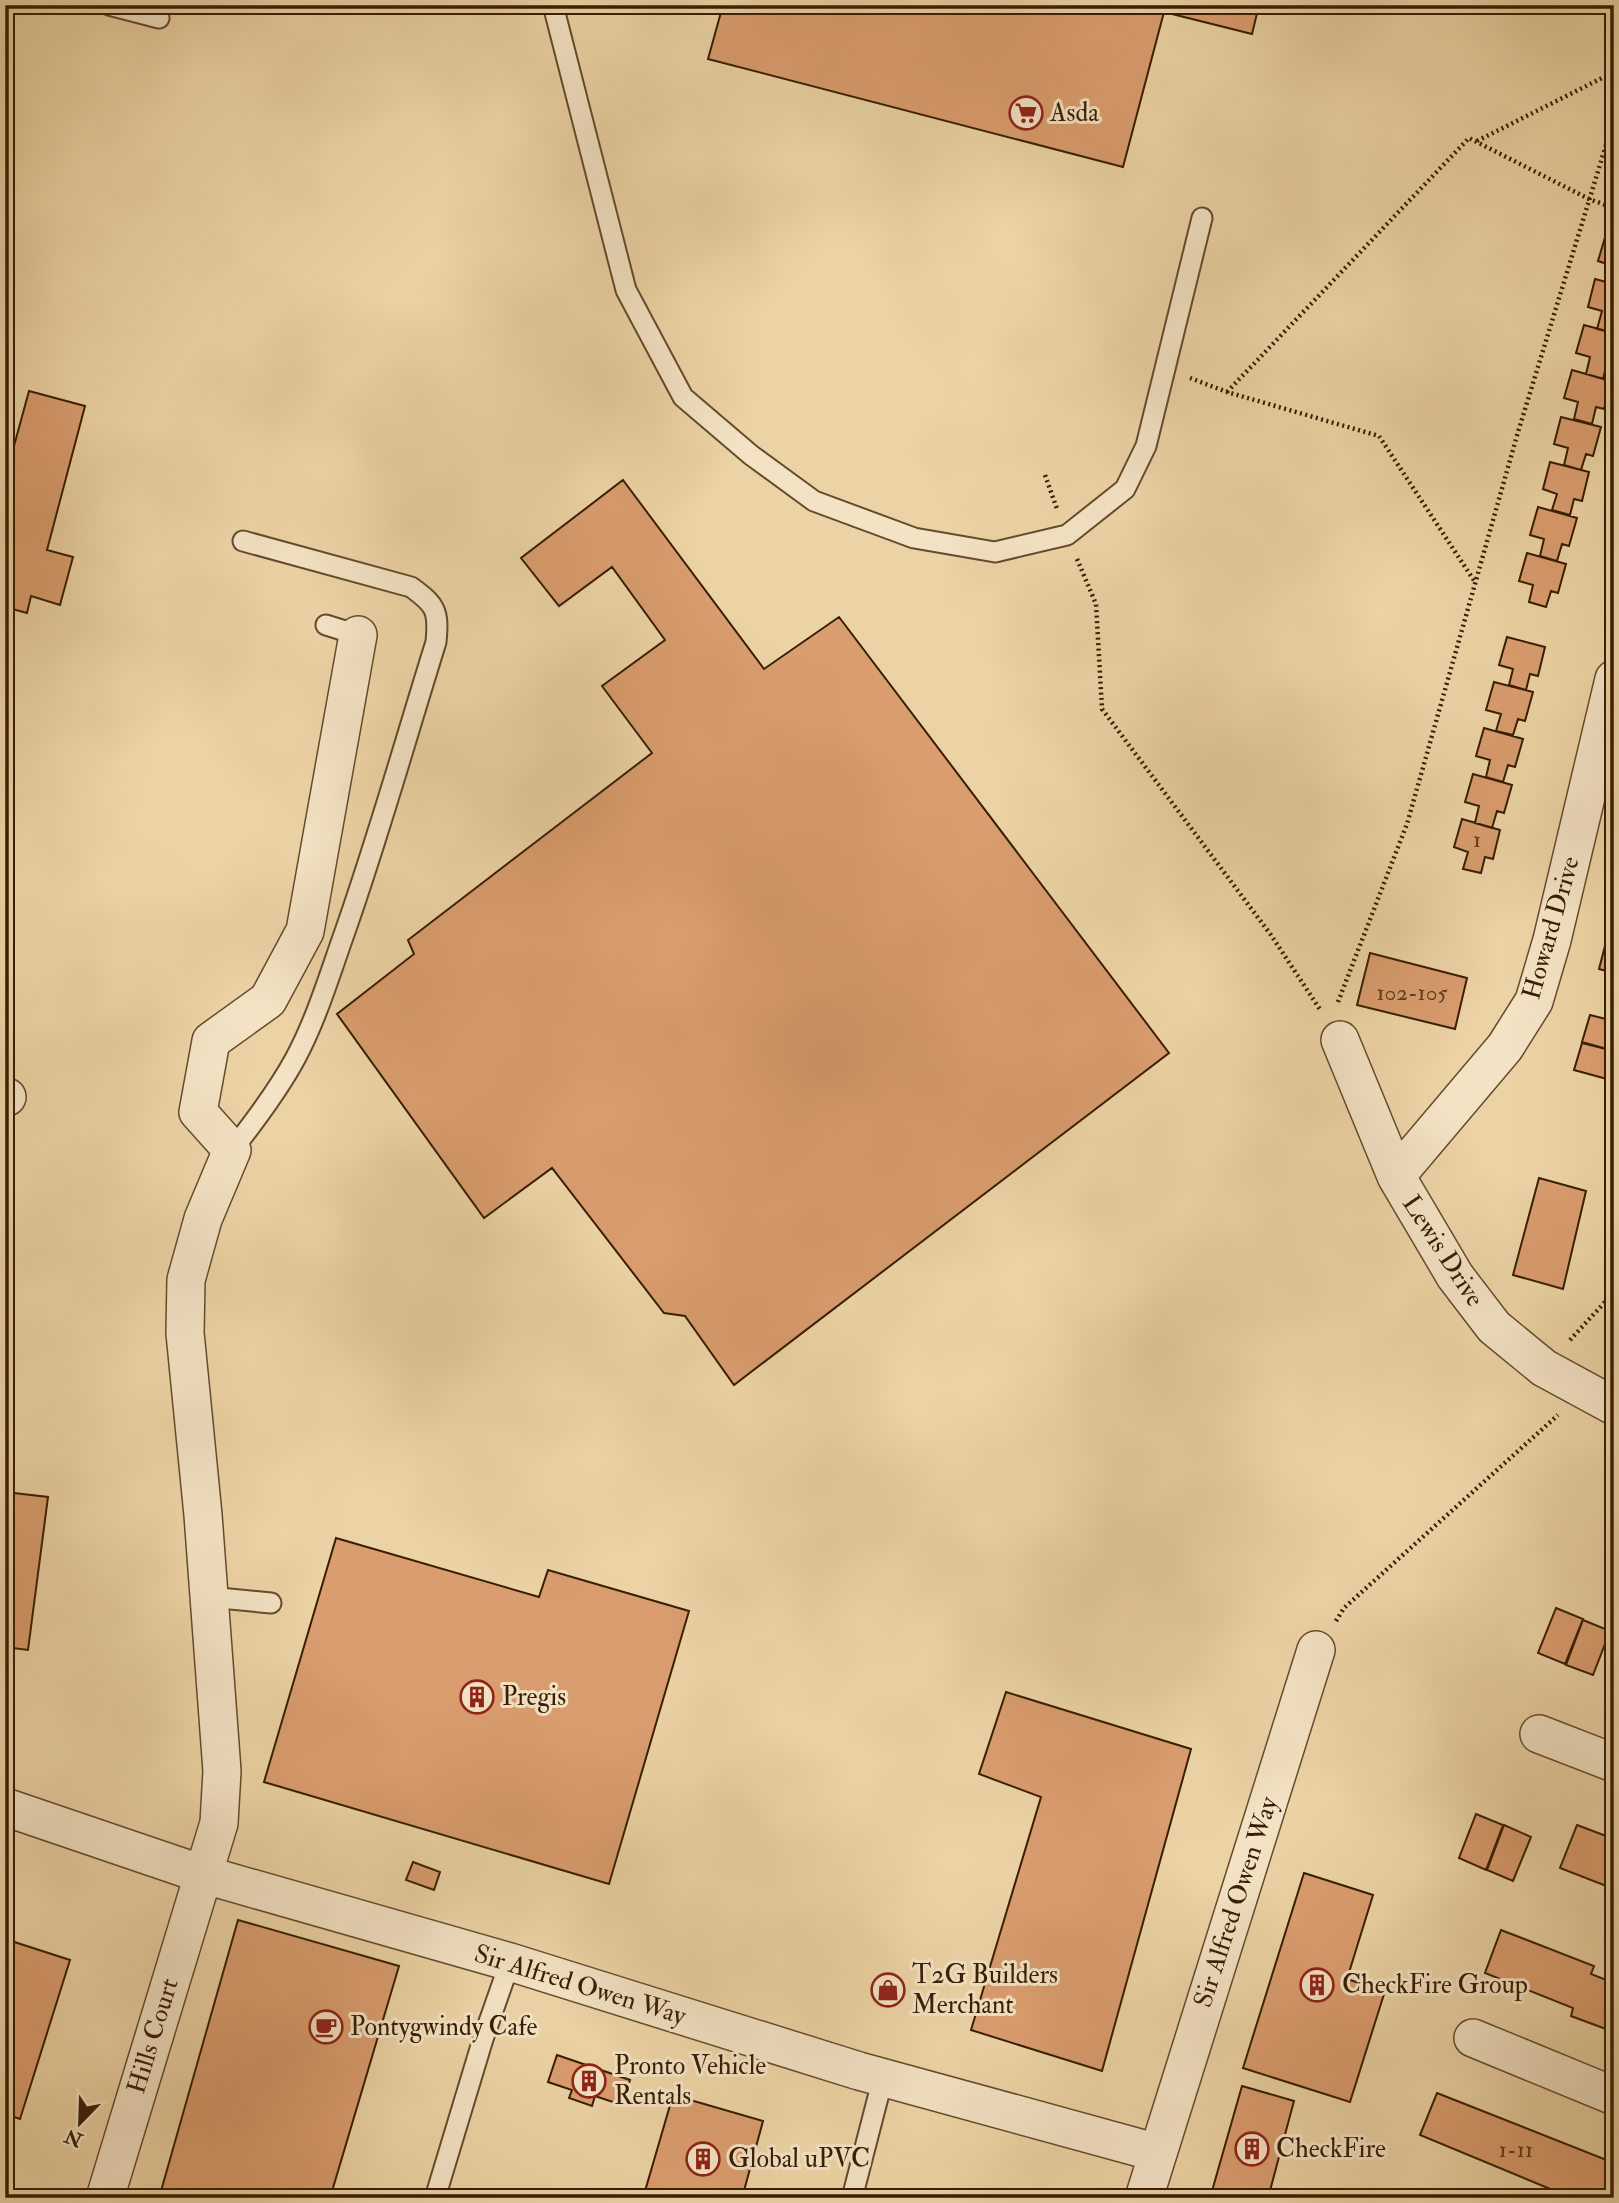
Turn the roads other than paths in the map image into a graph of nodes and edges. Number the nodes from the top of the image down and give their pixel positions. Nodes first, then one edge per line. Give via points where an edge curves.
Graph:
1 (109, 5) edge
2 (553, 5) edge
3 (159, 18) dead end
4 (1202, 218) dead end
5 (243, 541) dead end
6 (342, 630) dead end
7 (1614, 679) edge
8 (1335, 1031) road end
9 (232, 1150) junction
10 (1396, 1177) junction
11 (1600, 1398) edge
12 (209, 1597) junction
13 (271, 1602) dead end
14 (1316, 1650) road end
15 (1539, 1734) dead end
16 (1614, 1763) edge
17 (5, 1807) edge
18 (202, 1874) junction
19 (510, 1962) junction
20 (1473, 2038) dead end
21 (883, 2078) junction
22 (1614, 2096) edge
23 (1157, 2153) junction
24 (105, 2198) edge
25 (435, 2198) edge
26 (852, 2198) edge
27 (1144, 2198) edge

1 - 3 lane
2 - 4 lane via 626,290 683,397 751,455 814,500 914,538 995,552 1067,535 1125,489 1146,446
5 - 9 lane via 411,587 431,601 438,618 436,642 391,795 316,1012 276,1091
6 - 9 street via 305,931 268,1000 211,1041 191,1107
7 - 10 street, Howard Drive via 1534,1001 1504,1046
8 - 10 street, Lewis Drive
9 - 12 street, Hills Court via 203,1219 186,1280 185,1334
10 - 11 street, Lewis Drive via 1455,1276 1494,1327 1544,1367
12 - 13 lane
12 - 18 street, Hills Court via 222,1771 219,1823
14 - 23 street, Sir Alfred Owen Way
15 - 16 street
17 - 18 street, Sir Alfred Owen Way
18 - 19 street, Sir Alfred Owen Way
18 - 24 street, Hills Court
19 - 21 street, Sir Alfred Owen Way
19 - 25 lane
20 - 22 street
21 - 23 street, Sir Alfred Owen Way
21 - 26 lane
23 - 27 street, Sir Alfred Owen Way

